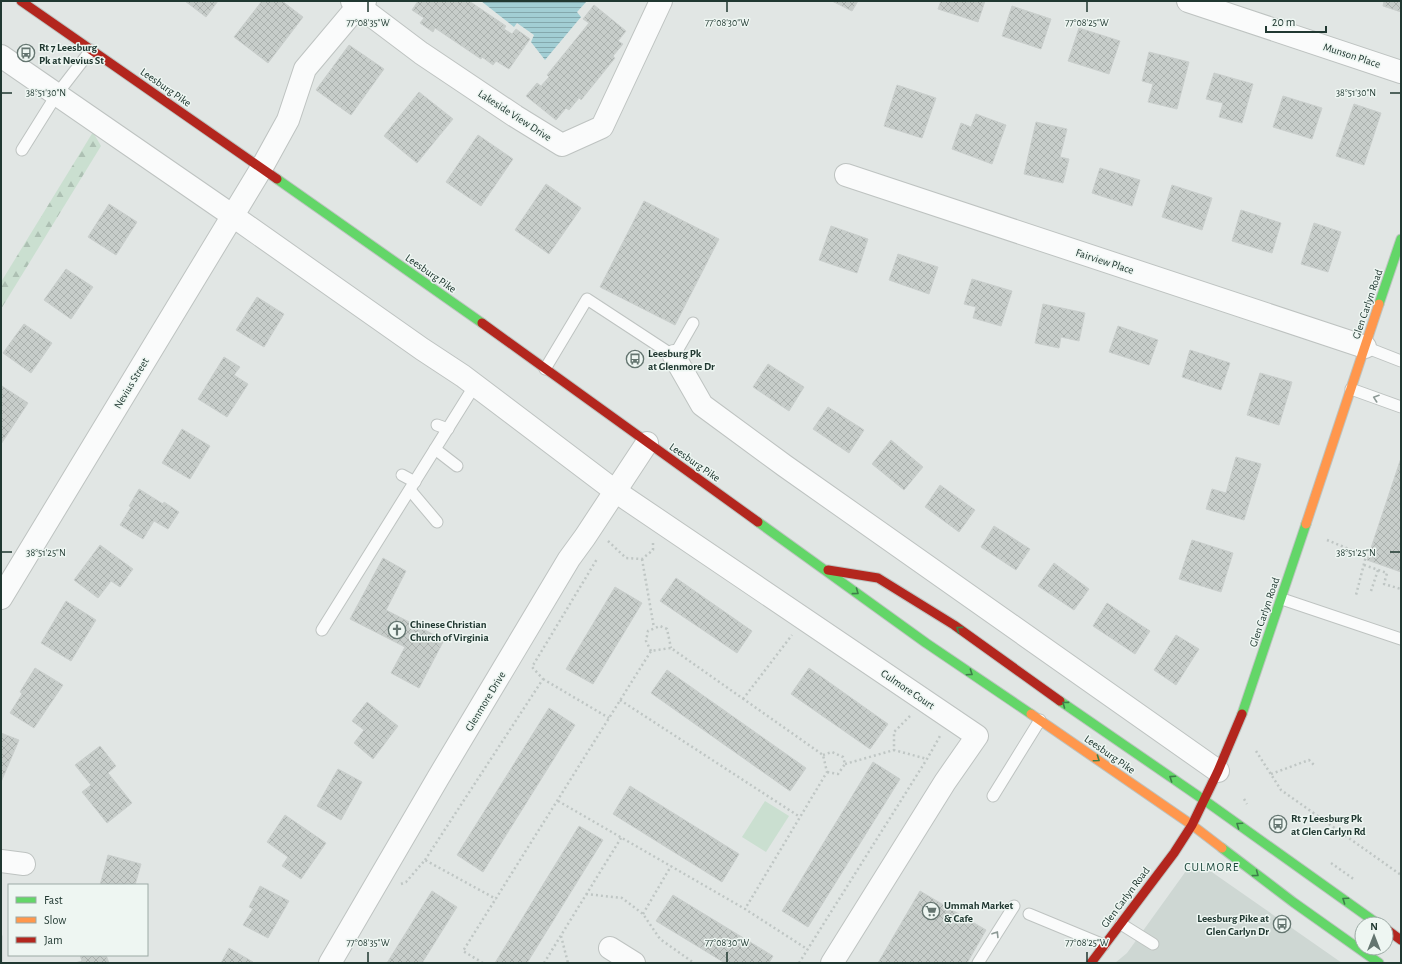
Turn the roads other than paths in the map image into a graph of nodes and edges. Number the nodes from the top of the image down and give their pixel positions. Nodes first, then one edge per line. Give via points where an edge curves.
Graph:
1 (21, 1) edge
2 (661, 1) edge
3 (1188, 1) edge
4 (358, 3) edge
5 (91, 50) junction
6 (1, 56) edge
7 (1401, 72) edge
8 (57, 94) junction
9 (22, 150) dead end
10 (261, 169) junction
11 (846, 175) dead end
12 (233, 216) junction
13 (1401, 239) edge
14 (693, 323) dead end
15 (1365, 347) junction
16 (674, 356) junction
17 (1401, 361) edge
18 (545, 369) junction
19 (475, 386) junction
20 (1351, 389) junction
21 (1401, 407) edge
22 (647, 443) junction
23 (435, 449) junction
24 (457, 466) dead end
25 (402, 475) dead end
26 (412, 486) junction
27 (615, 491) junction
28 (437, 522) dead end
29 (825, 569) junction
30 (1, 598) edge
31 (1282, 599) junction
32 (322, 630) dead end
33 (1401, 639) edge
34 (1040, 720) junction
35 (1218, 771) junction
36 (993, 796) dead end
37 (1204, 800) junction
38 (1192, 825) junction
39 (1, 861) edge
40 (24, 864) dead end
41 (1014, 906) dead end
42 (1029, 914) dead end
43 (1367, 916) edge
44 (1121, 924) junction
45 (1153, 944) dead end
46 (1104, 945) junction
47 (610, 948) dead end
48 (336, 961) edge
49 (634, 963) edge
50 (832, 963) edge
51 (978, 963) edge
52 (1091, 963) edge
53 (1379, 963) edge

1 - 5 main road, Leesburg Pike
2 - 4 street, Lakeside View Drive via 602,127 562,145 421,53
3 - 7 street, Munson Place
4 - 10 street, Lakeside View Drive via 305,69 288,120
5 - 8 lane
5 - 10 main road, Leesburg Pike
6 - 8 street
8 - 9 lane
8 - 12 street
10 - 12 street, Nevius Street
10 - 18 main road, Leesburg Pike
11 - 15 street, Fairview Place
12 - 19 street
12 - 30 street, Nevius Street
13 - 15 main road, Glen Carlyn Road
14 - 16 lane
15 - 17 lane
15 - 20 main road, Glen Carlyn Road
16 - 18 lane via 587,299
16 - 35 street via 702,405 804,480
18 - 22 main road, Leesburg Pike
19 - 23 lane via 443,427
19 - 27 street
21 -> 20 lane
20 - 31 main road, Glen Carlyn Road
22 - 27 street, Glenmore Drive
22 - 29 main road, Leesburg Pike
23 - 24 lane
23 - 26 lane
25 - 26 lane
26 - 28 lane
26 - 32 lane
27 - 48 street, Glenmore Drive via 569,559 438,778
27 - 50 street, Culmore Court via 977,736 945,782
29 -> 34 main road, Leesburg Pike via 926,643
37 -> 29 main road, Leesburg Pike via 954,625 878,578
31 - 33 lane
31 - 35 main road, Glen Carlyn Road via 1236,730
34 - 36 lane
34 -> 38 main road, Leesburg Pike
35 - 37 main road, Glen Carlyn Road
37 - 38 main road, Glen Carlyn Road
43 -> 37 main road, Leesburg Pike
38 - 44 main road, Glen Carlyn Road
38 -> 53 main road, Leesburg Pike
39 - 40 street
51 -> 41 lane
42 - 46 lane
44 - 45 lane
44 - 46 main road, Glen Carlyn Road
46 - 52 main road, Glen Carlyn Road
47 - 49 street

